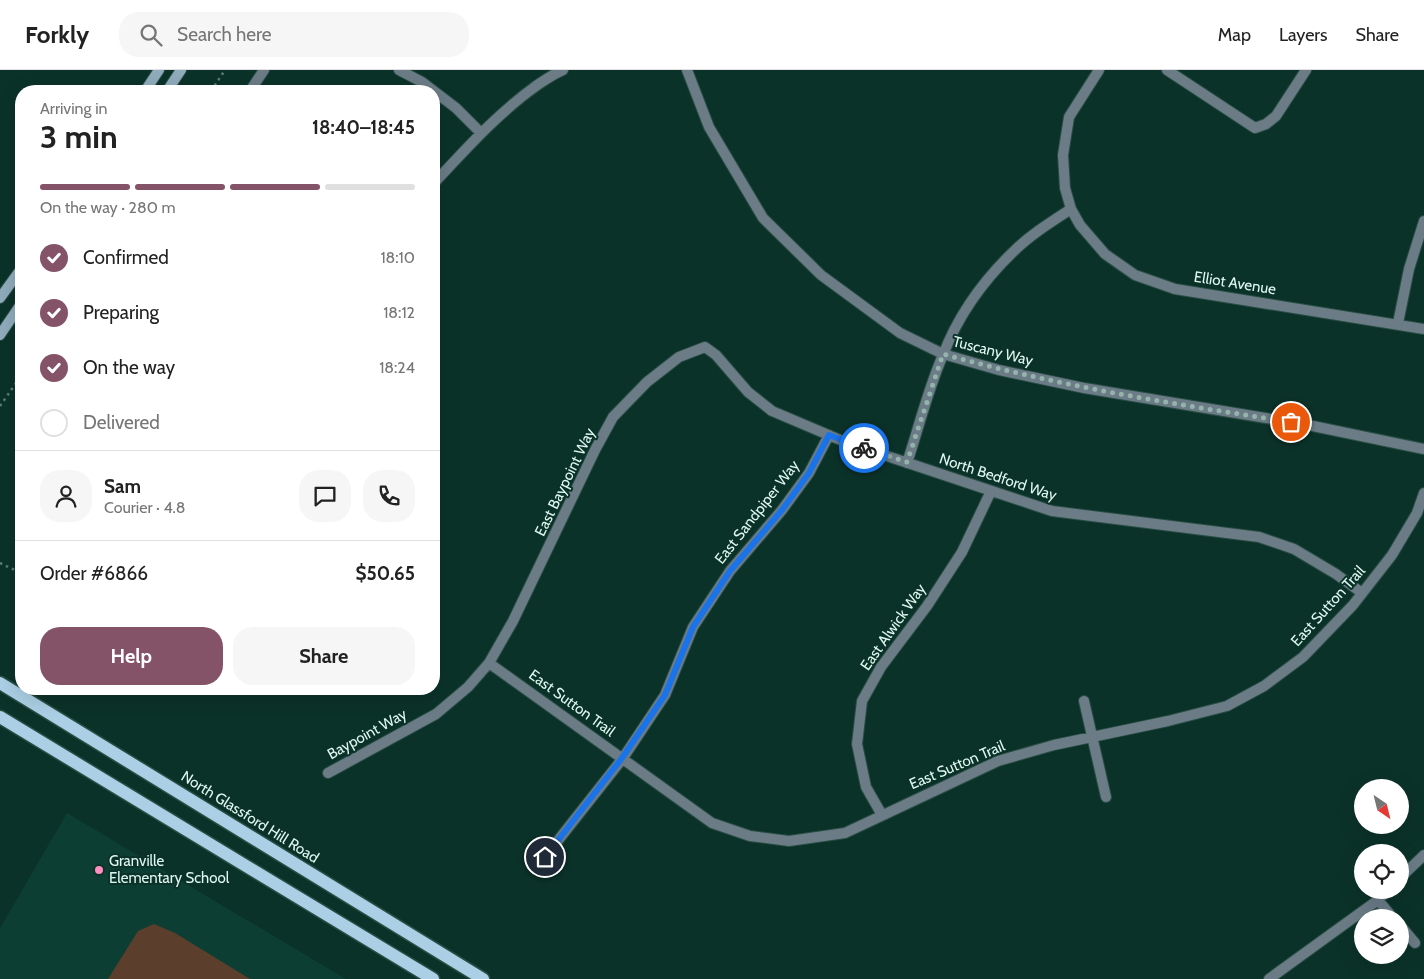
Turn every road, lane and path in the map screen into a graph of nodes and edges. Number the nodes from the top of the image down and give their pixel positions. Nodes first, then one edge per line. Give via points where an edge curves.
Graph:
1 (159, 70) edge
2 (181, 70) edge
3 (225, 70) edge
4 (264, 70) edge
5 (399, 70) edge
6 (563, 70) edge
7 (687, 70) edge
8 (1099, 70) edge
9 (1167, 70) edge
10 (1306, 70) edge
11 (149, 85) edge
12 (171, 85) edge
13 (215, 85) edge
14 (254, 85) edge
15 (426, 85) edge
16 (440, 96) edge
17 (481, 133) junction
18 (440, 176) edge
19 (1071, 209) junction
20 (1424, 221) edge
21 (15, 277) edge
22 (0, 298) edge
23 (15, 313) edge
24 (1398, 323) junction
25 (1424, 329) edge
26 (0, 334) edge
27 (704, 347) joint
28 (943, 354) junction
29 (15, 385) edge
30 (0, 406) edge
31 (829, 435) junction
32 (1424, 449) edge
33 (907, 462) junction
34 (991, 491) junction
35 (1424, 493) edge
36 (0, 563) edge
37 (15, 570) edge
38 (1362, 593) junction
39 (488, 663) junction
40 (0, 683) edge
41 (15, 692) edge
42 (20, 695) edge
43 (1084, 701) dead end
44 (0, 717) edge
45 (1092, 737) junction
46 (622, 758) junction
47 (328, 773) dead end
48 (1106, 798) dead end
49 (882, 815) junction
50 (1424, 855) edge
51 (545, 857) dead end
52 (1409, 869) edge
53 (1378, 900) joint
54 (1386, 909) edge
55 (1409, 936) edge
56 (1415, 943) dead end
57 (433, 979) edge
58 (483, 979) edge
59 (1269, 979) edge

1 - 11 main road
2 - 12 main road
3 - 13 path
4 - 14 street
5 - 15 street
6 - 17 street via 517,100
7 - 28 street, Tuscany Way via 709,128 763,218 820,275 900,333
8 - 19 street, Elliot Avenue via 1069,117 1062,155
9 - 10 street via 1255,128 1276,116
16 - 17 street
17 - 18 street
19 - 24 street, Elliot Avenue via 1105,254 1135,275 1175,289
19 - 28 street via 1014,251 988,278 965,311
20 - 24 street via 1409,269
21 - 22 main road
23 - 26 main road
24 - 25 street, Elliot Avenue
27 - 31 street, North Bedford Way via 716,355 748,392 772,411
27 - 39 street, East Baypoint Way via 679,356 647,382 613,417 513,622
28 - 32 street, Tuscany Way via 1084,388 1308,425
28 - 33 street
29 - 30 path
31 - 33 street, North Bedford Way
31 - 46 street, East Sandpiper Way via 809,473 730,571 693,627 665,695
33 - 34 street, North Bedford Way
34 - 38 street, North Bedford Way via 1052,511 1258,537 1294,549
34 - 49 street, East Alwick Way via 962,552 881,667 862,701 857,744 866,787
35 - 38 street, East Sutton Trail via 1417,513 1392,555
36 - 37 path
38 - 45 street, East Sutton Trail via 1303,657 1264,686 1227,706
39 - 46 street, East Sutton Trail
39 - 47 street, Baypoint Way via 468,687 436,714
40 - 41 main road, North Glassford Hill Road
42 - 58 main road, North Glassford Hill Road
43 - 45 street
44 - 57 main road
45 - 48 street
45 - 49 street, East Sutton Trail via 998,761
46 - 49 street, East Sutton Trail via 712,823 750,836 789,841 836,834
46 - 51 street, East Sandpiper Way
50 - 52 street
53 - 54 street
53 - 59 street
55 - 56 street

